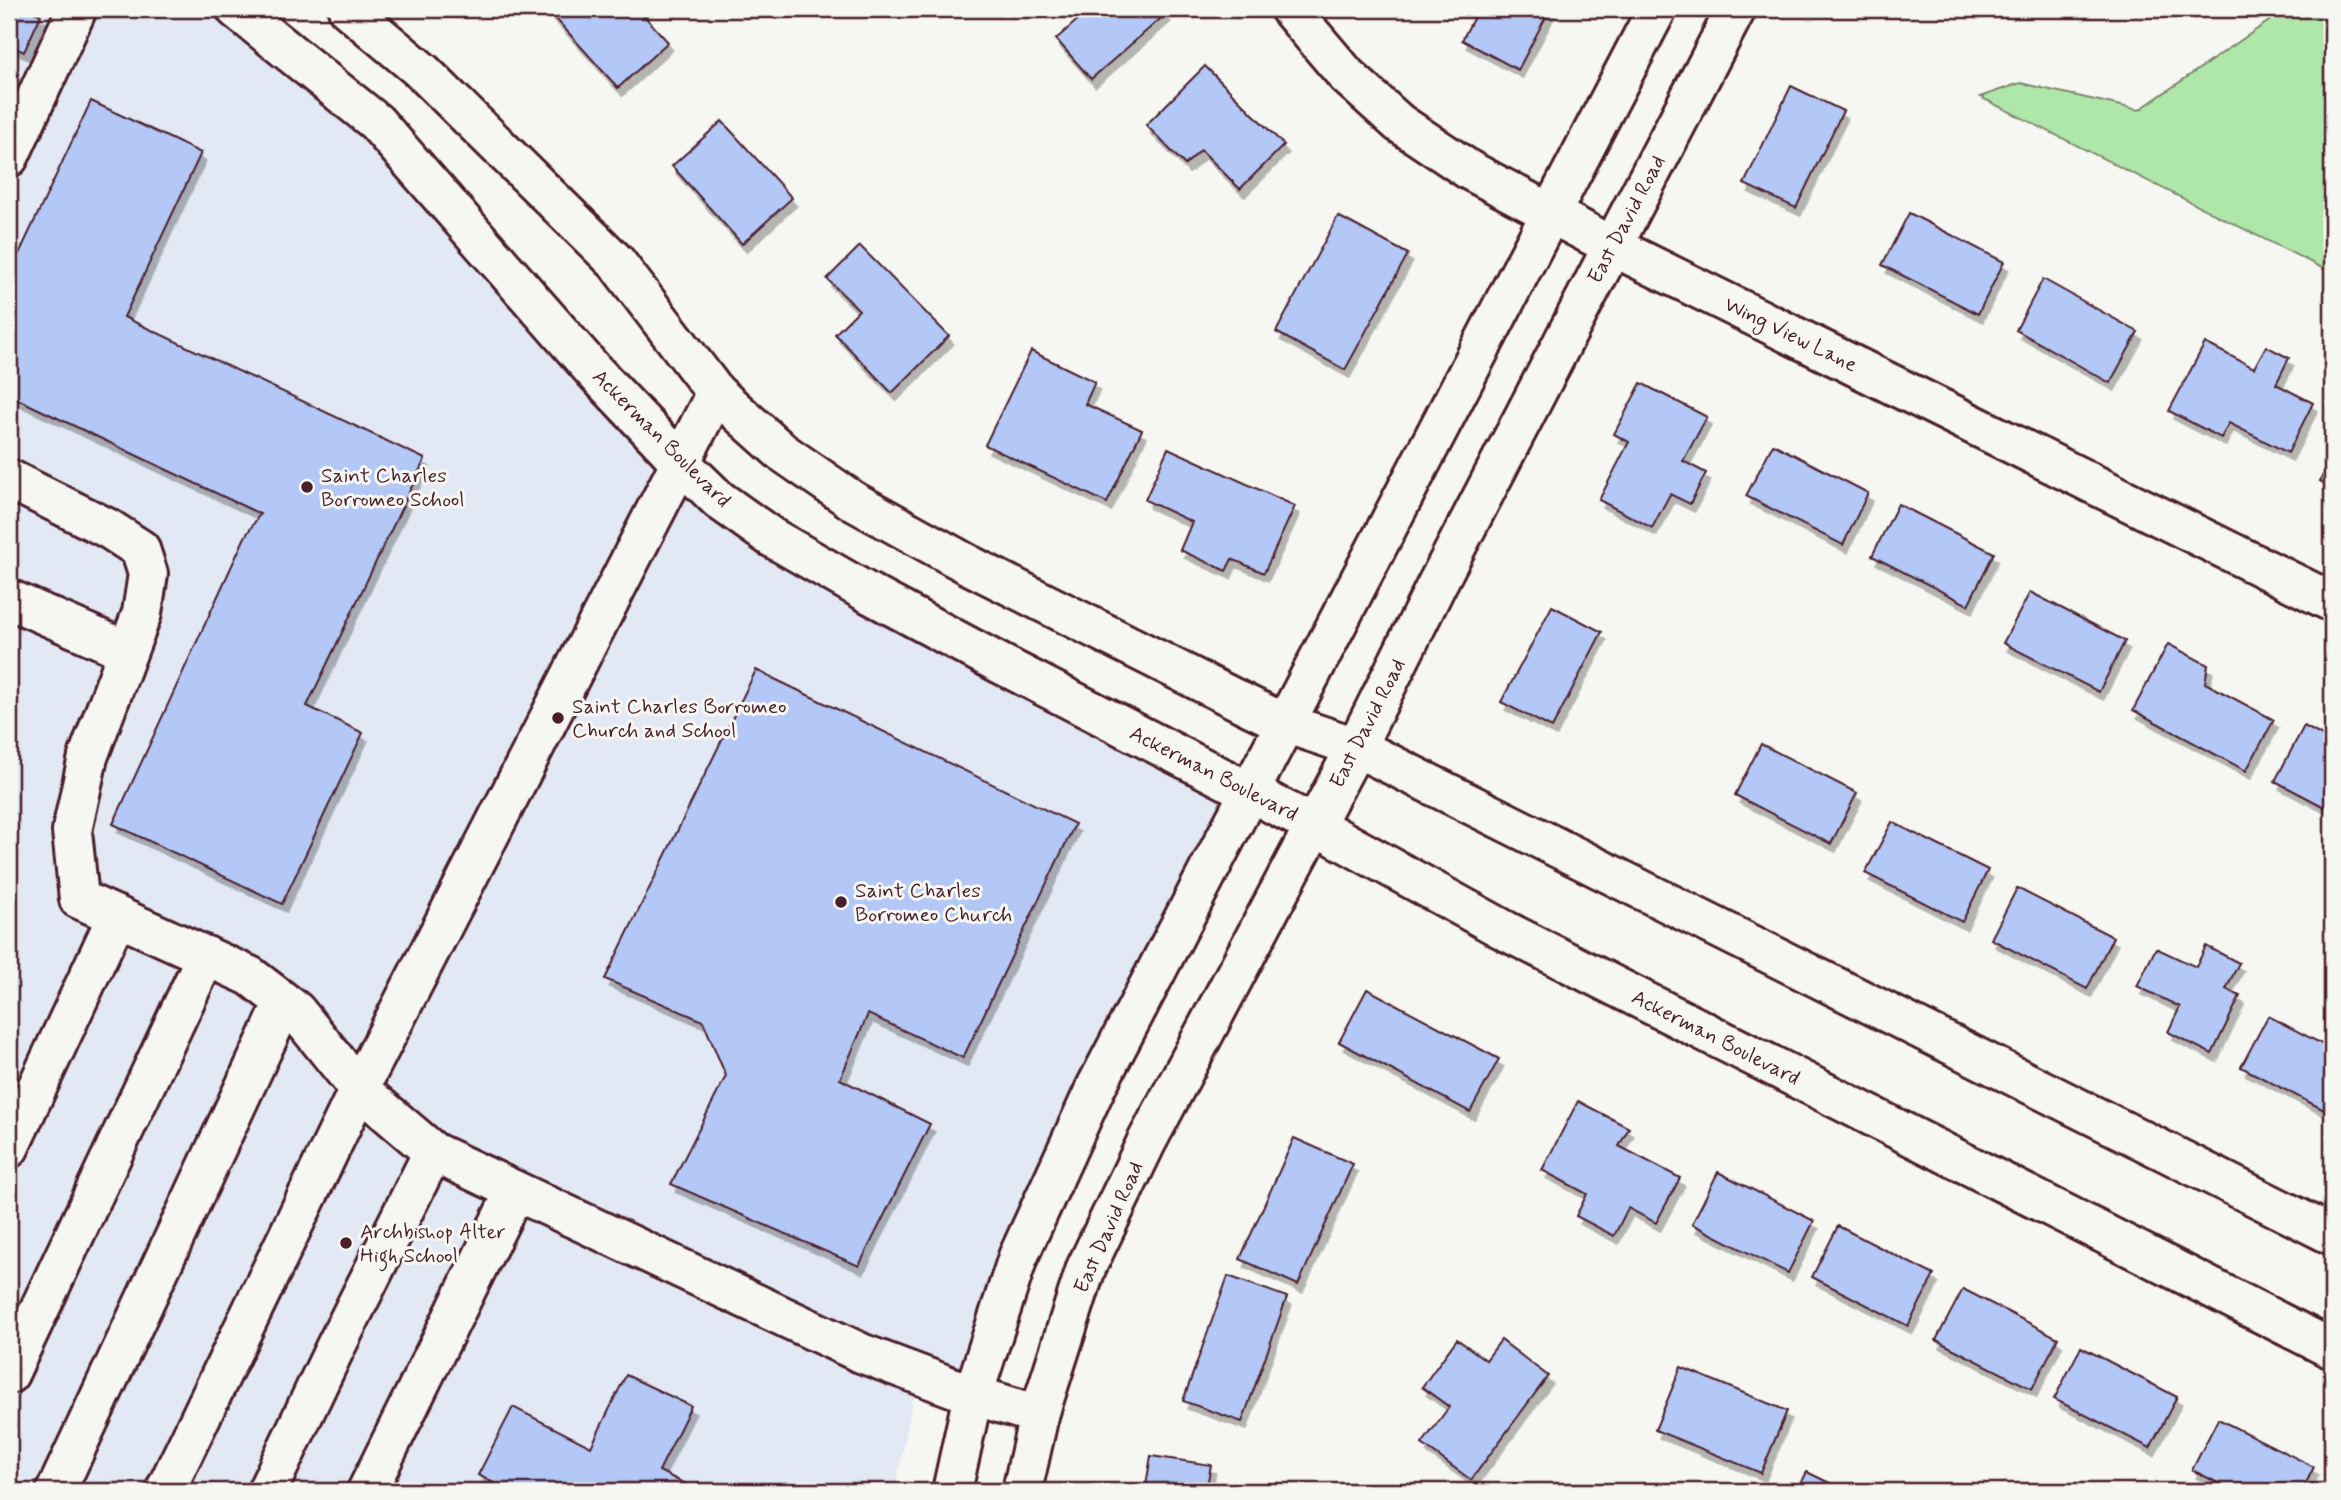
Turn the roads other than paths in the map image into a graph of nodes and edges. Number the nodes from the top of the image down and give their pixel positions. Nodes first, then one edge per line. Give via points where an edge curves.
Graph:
1 (77, 9) edge
2 (236, 9) edge
3 (348, 9) edge
4 (1290, 9) edge
5 (1657, 9) edge
6 (1736, 9) edge
7 (9, 157) edge
8 (1550, 211) junction
9 (1612, 246) junction
10 (716, 393) junction
11 (682, 464) junction
12 (9, 478) edge
13 (9, 598) edge
14 (2332, 602) edge
15 (127, 651) junction
16 (1284, 723) junction
17 (1356, 747) junction
18 (1250, 791) junction
19 (1314, 825) junction
20 (117, 916) junction
21 (206, 956) junction
22 (285, 1003) junction
23 (359, 1088) junction
24 (9, 1148) edge
25 (433, 1152) junction
26 (515, 1191) junction
27 (2332, 1236) edge
28 (2332, 1349) edge
29 (9, 1374) edge
30 (974, 1395) junction
31 (1039, 1415) junction
32 (56, 1491) edge
33 (165, 1491) edge
34 (267, 1491) edge
35 (367, 1491) edge
36 (952, 1491) edge
37 (1022, 1491) edge

1 - 7 street
2 - 11 street, Ackerman Boulevard via 376,122 593,370
3 - 10 street via 423,72 616,262
4 - 8 street, Wing View Lane via 1347,76 1399,123 1469,170
5 - 8 street
6 - 9 street, East David Road
8 - 9 street, Wing View Lane
8 - 16 street
9 - 14 street, Wing View Lane
9 - 17 street, East David Road
10 - 11 street
10 - 16 street via 782,452 853,501
11 - 18 street, Ackerman Boulevard via 719,500 771,537 870,594
11 - 23 street
12 - 15 street via 139,549 148,573 142,613
13 - 15 street
15 - 20 street via 88,757 72,831 79,900
16 - 17 street
16 - 18 street
17 - 19 street, East David Road
17 - 27 street
18 - 19 street, Ackerman Boulevard
18 - 30 street via 1095,1089 1018,1257
19 - 28 street, Ackerman Boulevard via 1506,931
19 - 31 street, East David Road via 1086,1268
20 - 21 street
20 - 24 street
21 - 22 street via 250,976
21 - 29 street
22 - 23 street
22 - 32 street
23 - 25 street
23 - 33 street
25 - 26 street
25 - 34 street
26 - 30 street via 861,1353
26 - 35 street
30 - 31 street
30 - 36 street
31 - 37 street, East David Road

